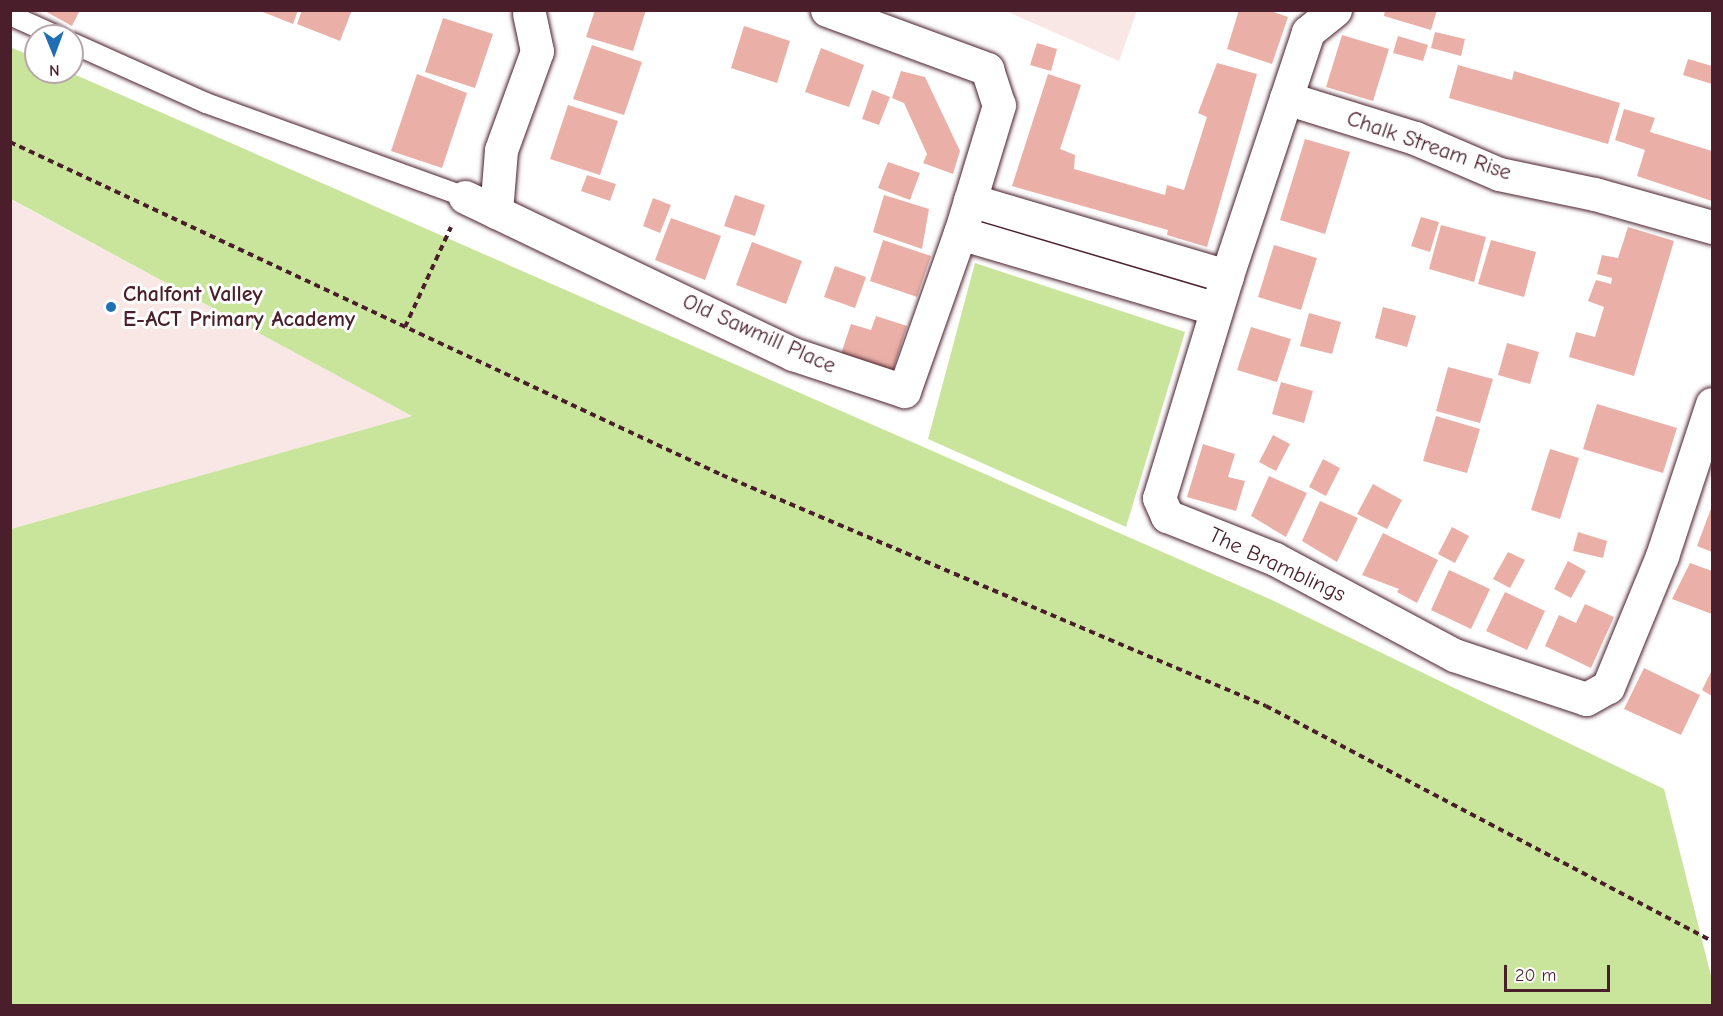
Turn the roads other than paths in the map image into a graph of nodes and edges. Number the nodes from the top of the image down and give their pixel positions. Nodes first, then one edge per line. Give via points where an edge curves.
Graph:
1 (827, 10) edge
2 (1335, 10) edge
3 (527, 12) edge
4 (10, 15) edge
5 (30, 24) edge
6 (84, 48) edge
7 (1286, 98) junction
8 (465, 198) joint
9 (970, 201) junction
10 (496, 212) junction
11 (1713, 227) edge
12 (960, 233) junction
13 (1227, 276) junction
14 (1216, 309) junction
15 (1713, 404) edge

1 - 9 street, Old Sawmill Place via 987,69 999,105
2 - 7 street, The Bramblings via 1308,32
3 - 10 street via 537,51 501,150
4 - 5 lane
6 - 8 lane via 207,103
7 - 11 street, Chalk Stream Rise via 1415,138 1499,174 1595,194
7 - 13 street, The Bramblings
8 - 10 street, Old Sawmill Place
9 - 12 street, Old Sawmill Place
9 - 13 street
10 - 12 street, Old Sawmill Place via 793,354 904,392
12 - 14 street
13 - 14 street, The Bramblings
14 - 15 street, The Bramblings via 1159,498 1167,516 1275,560 1454,655 1586,699 1608,687 1662,556

